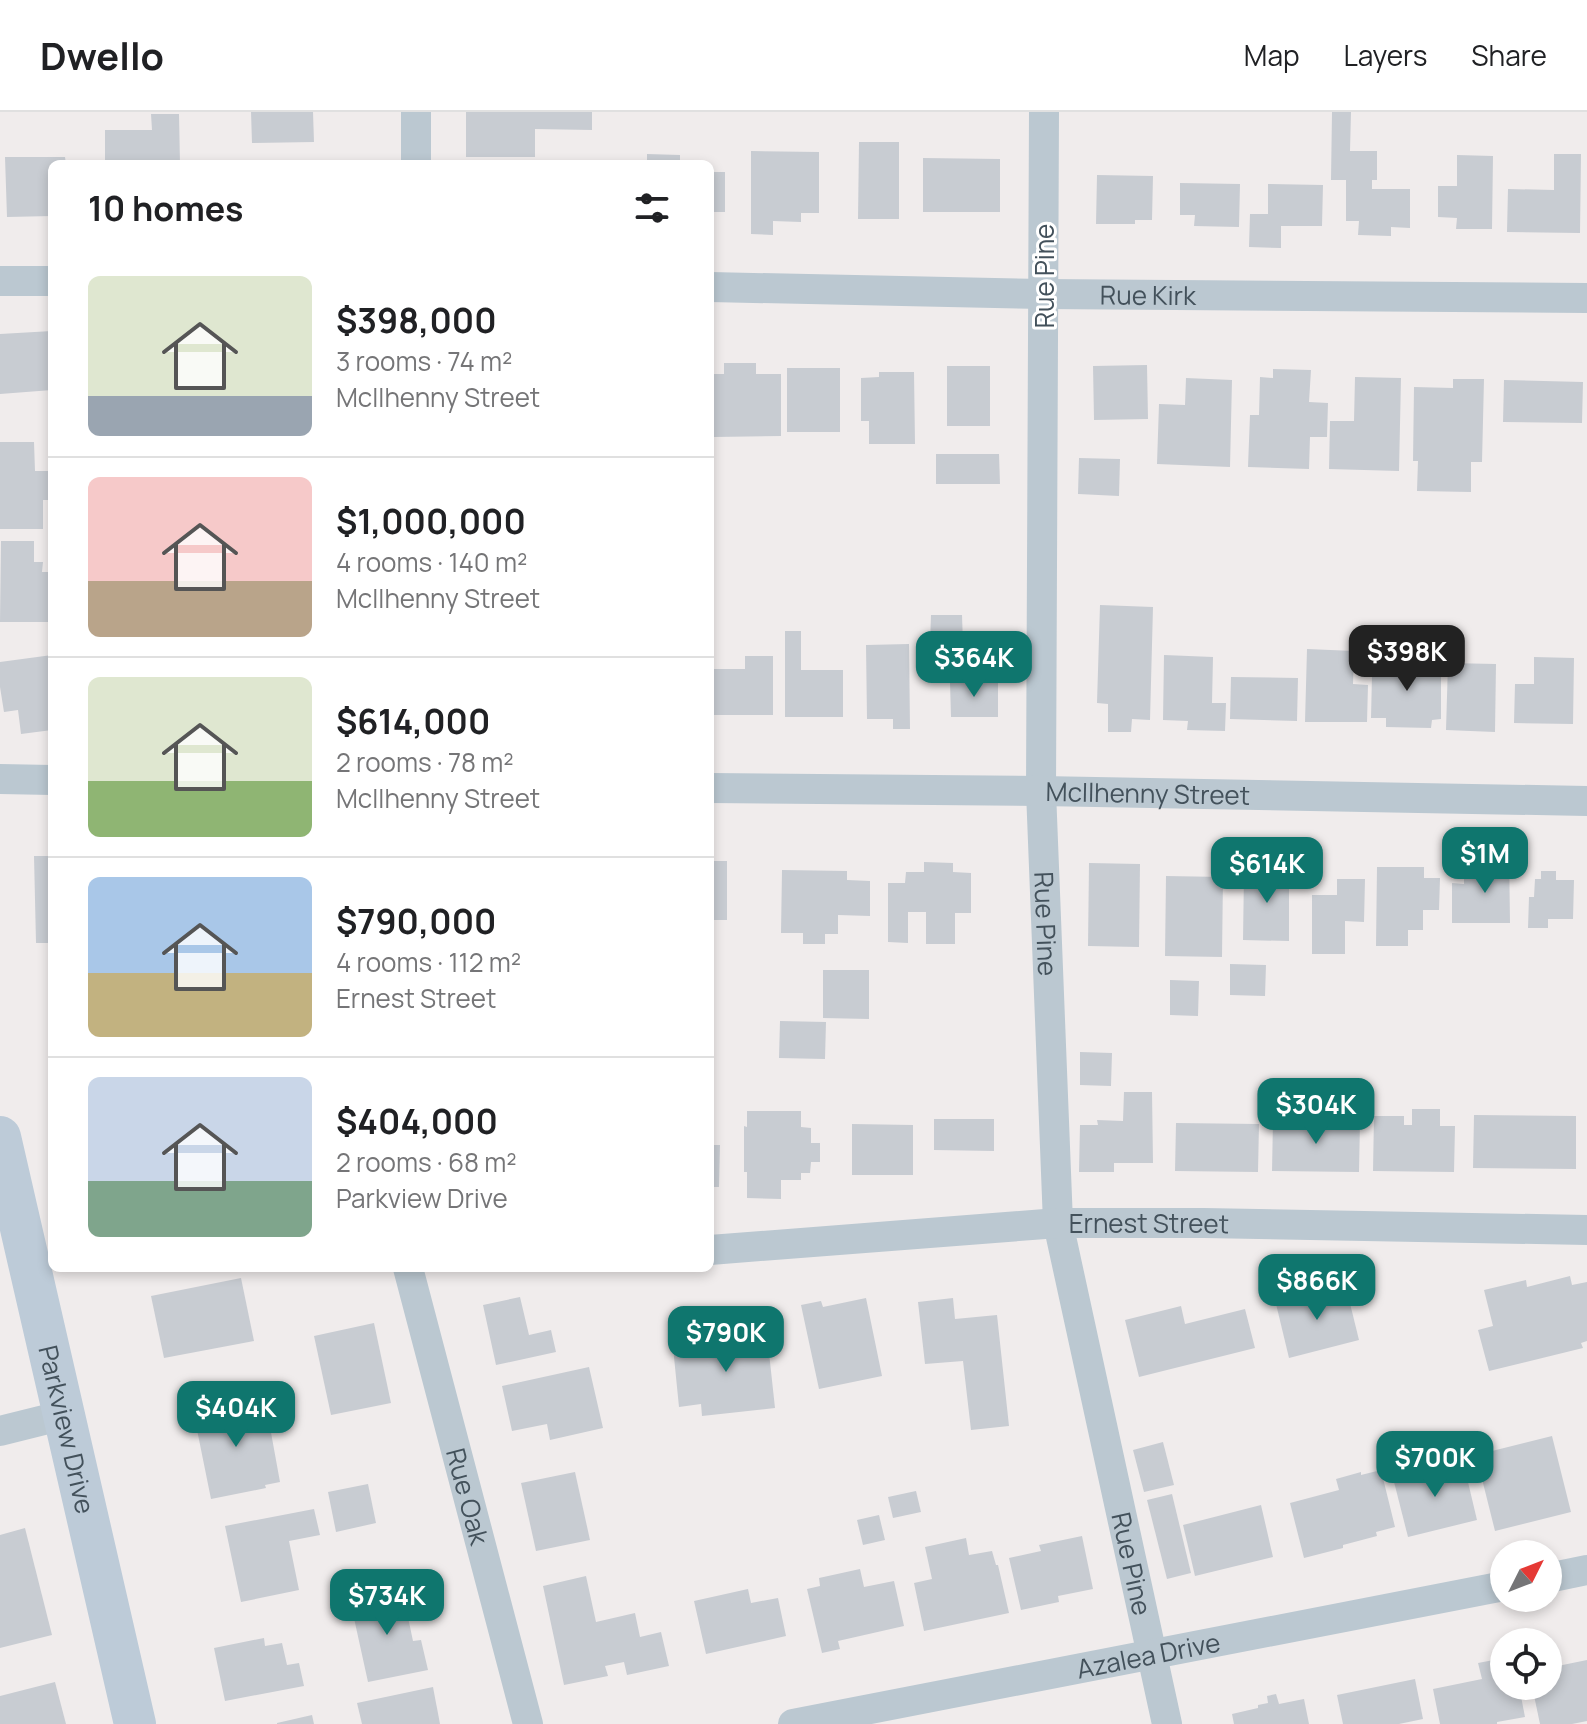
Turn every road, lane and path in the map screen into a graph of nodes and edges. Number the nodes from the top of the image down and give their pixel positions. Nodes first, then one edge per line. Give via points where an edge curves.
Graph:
1 (416, 112) edge
2 (1044, 112) edge
3 (416, 160) edge
4 (0, 281) edge
5 (48, 281) edge
6 (714, 287) edge
7 (1044, 294) junction
8 (1587, 298) edge
9 (0, 779) edge
10 (48, 780) edge
11 (714, 788) edge
12 (1041, 791) junction
13 (1587, 801) edge
14 (0, 1137) edge
15 (1058, 1223) junction
16 (1587, 1230) edge
17 (714, 1250) edge
18 (409, 1272) edge
19 (64, 1415) junction
20 (0, 1431) edge
21 (1587, 1570) edge
22 (1562, 1575) edge
23 (1490, 1589) edge
24 (1152, 1655) junction
25 (135, 1724) edge
26 (528, 1724) edge
27 (793, 1724) edge
28 (1167, 1724) edge

1 - 3 street
2 - 7 street, Rue Pine
4 - 5 street
6 - 7 street, Rue Kirk
7 - 8 street, Rue Kirk
7 - 12 street, Rue Pine
9 - 10 street
11 - 12 street, McIlhenny Street
12 - 13 street, McIlhenny Street
12 - 15 street, Rue Pine
14 - 19 main road, Parkview Drive
15 - 16 street, Ernest Street
15 - 17 street, Ernest Street
15 - 24 street, Rue Pine
18 - 26 street, Rue Oak
19 - 20 street
19 - 25 main road, Parkview Drive
21 - 22 street
23 - 24 street, Azalea Drive
24 - 27 street, Azalea Drive
24 - 28 street, Rue Pine

